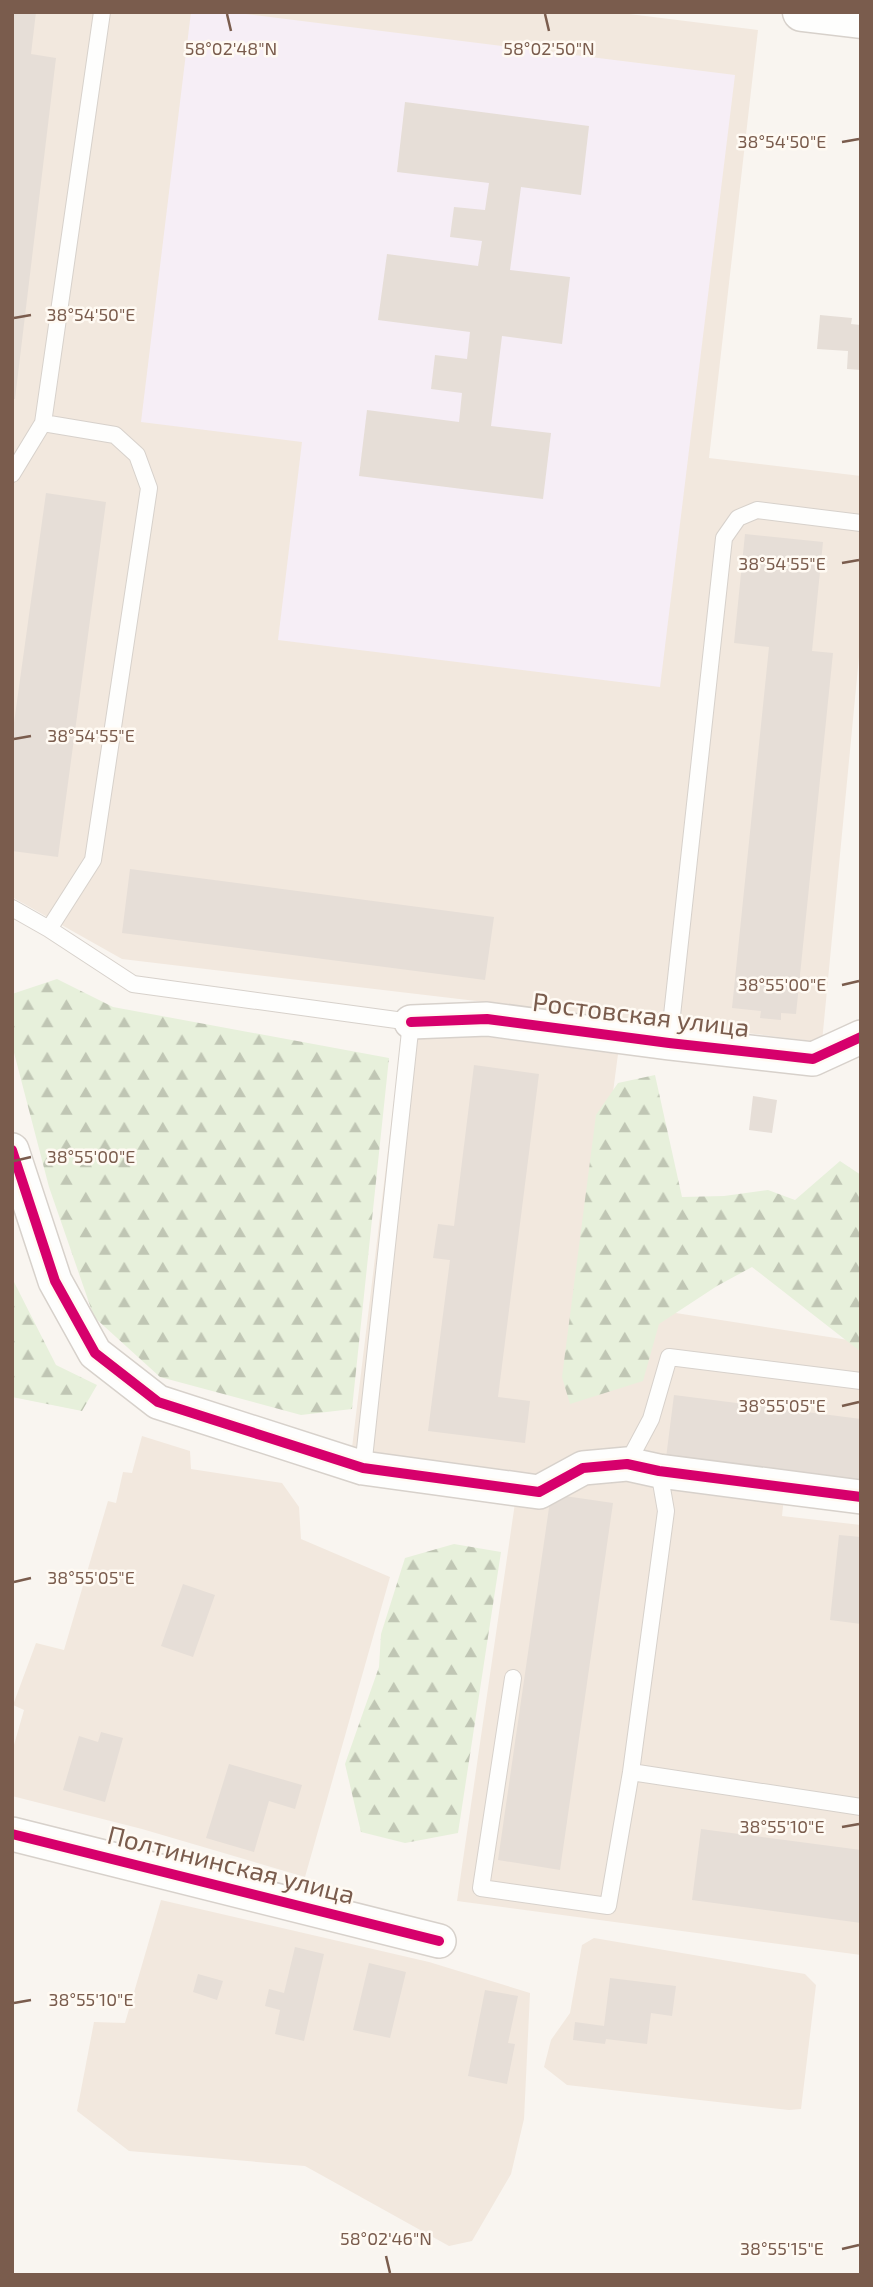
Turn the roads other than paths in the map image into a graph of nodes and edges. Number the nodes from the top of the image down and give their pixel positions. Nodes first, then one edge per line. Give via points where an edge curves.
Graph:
1 (102, 12) edge
2 (802, 12) edge
3 (861, 19) edge
4 (43, 423) junction
5 (12, 474) edge
6 (861, 523) edge
7 (12, 908) edge
8 (49, 929) junction
9 (411, 1022) junction
10 (861, 1037) edge
11 (669, 1043) junction
12 (12, 1150) edge
13 (861, 1381) edge
14 (643, 1467) junction
15 (363, 1468) junction
16 (861, 1497) edge
17 (513, 1678) dead end
18 (631, 1772) junction
19 (861, 1807) edge
20 (12, 1833) edge
21 (439, 1941) dead end

1 - 4 lane
2 - 3 street
4 - 5 lane
4 - 8 lane via 115,435 136,455 149,488 93,860
6 - 11 lane via 757,510 738,518 724,538
7 - 8 lane
8 - 9 lane via 133,984
9 - 11 street, Ростовская улица via 487,1019
9 - 15 lane
10 - 11 street, Ростовская улица via 813,1059
12 - 15 street via 55,1281 94,1353 158,1402
13 - 14 lane via 669,1357
14 - 15 street via 583,1468 539,1492
14 - 16 street
14 - 18 lane via 666,1510
17 - 18 lane via 481,1888 608,1906
18 - 19 lane
20 - 21 street, Полтининская улица

